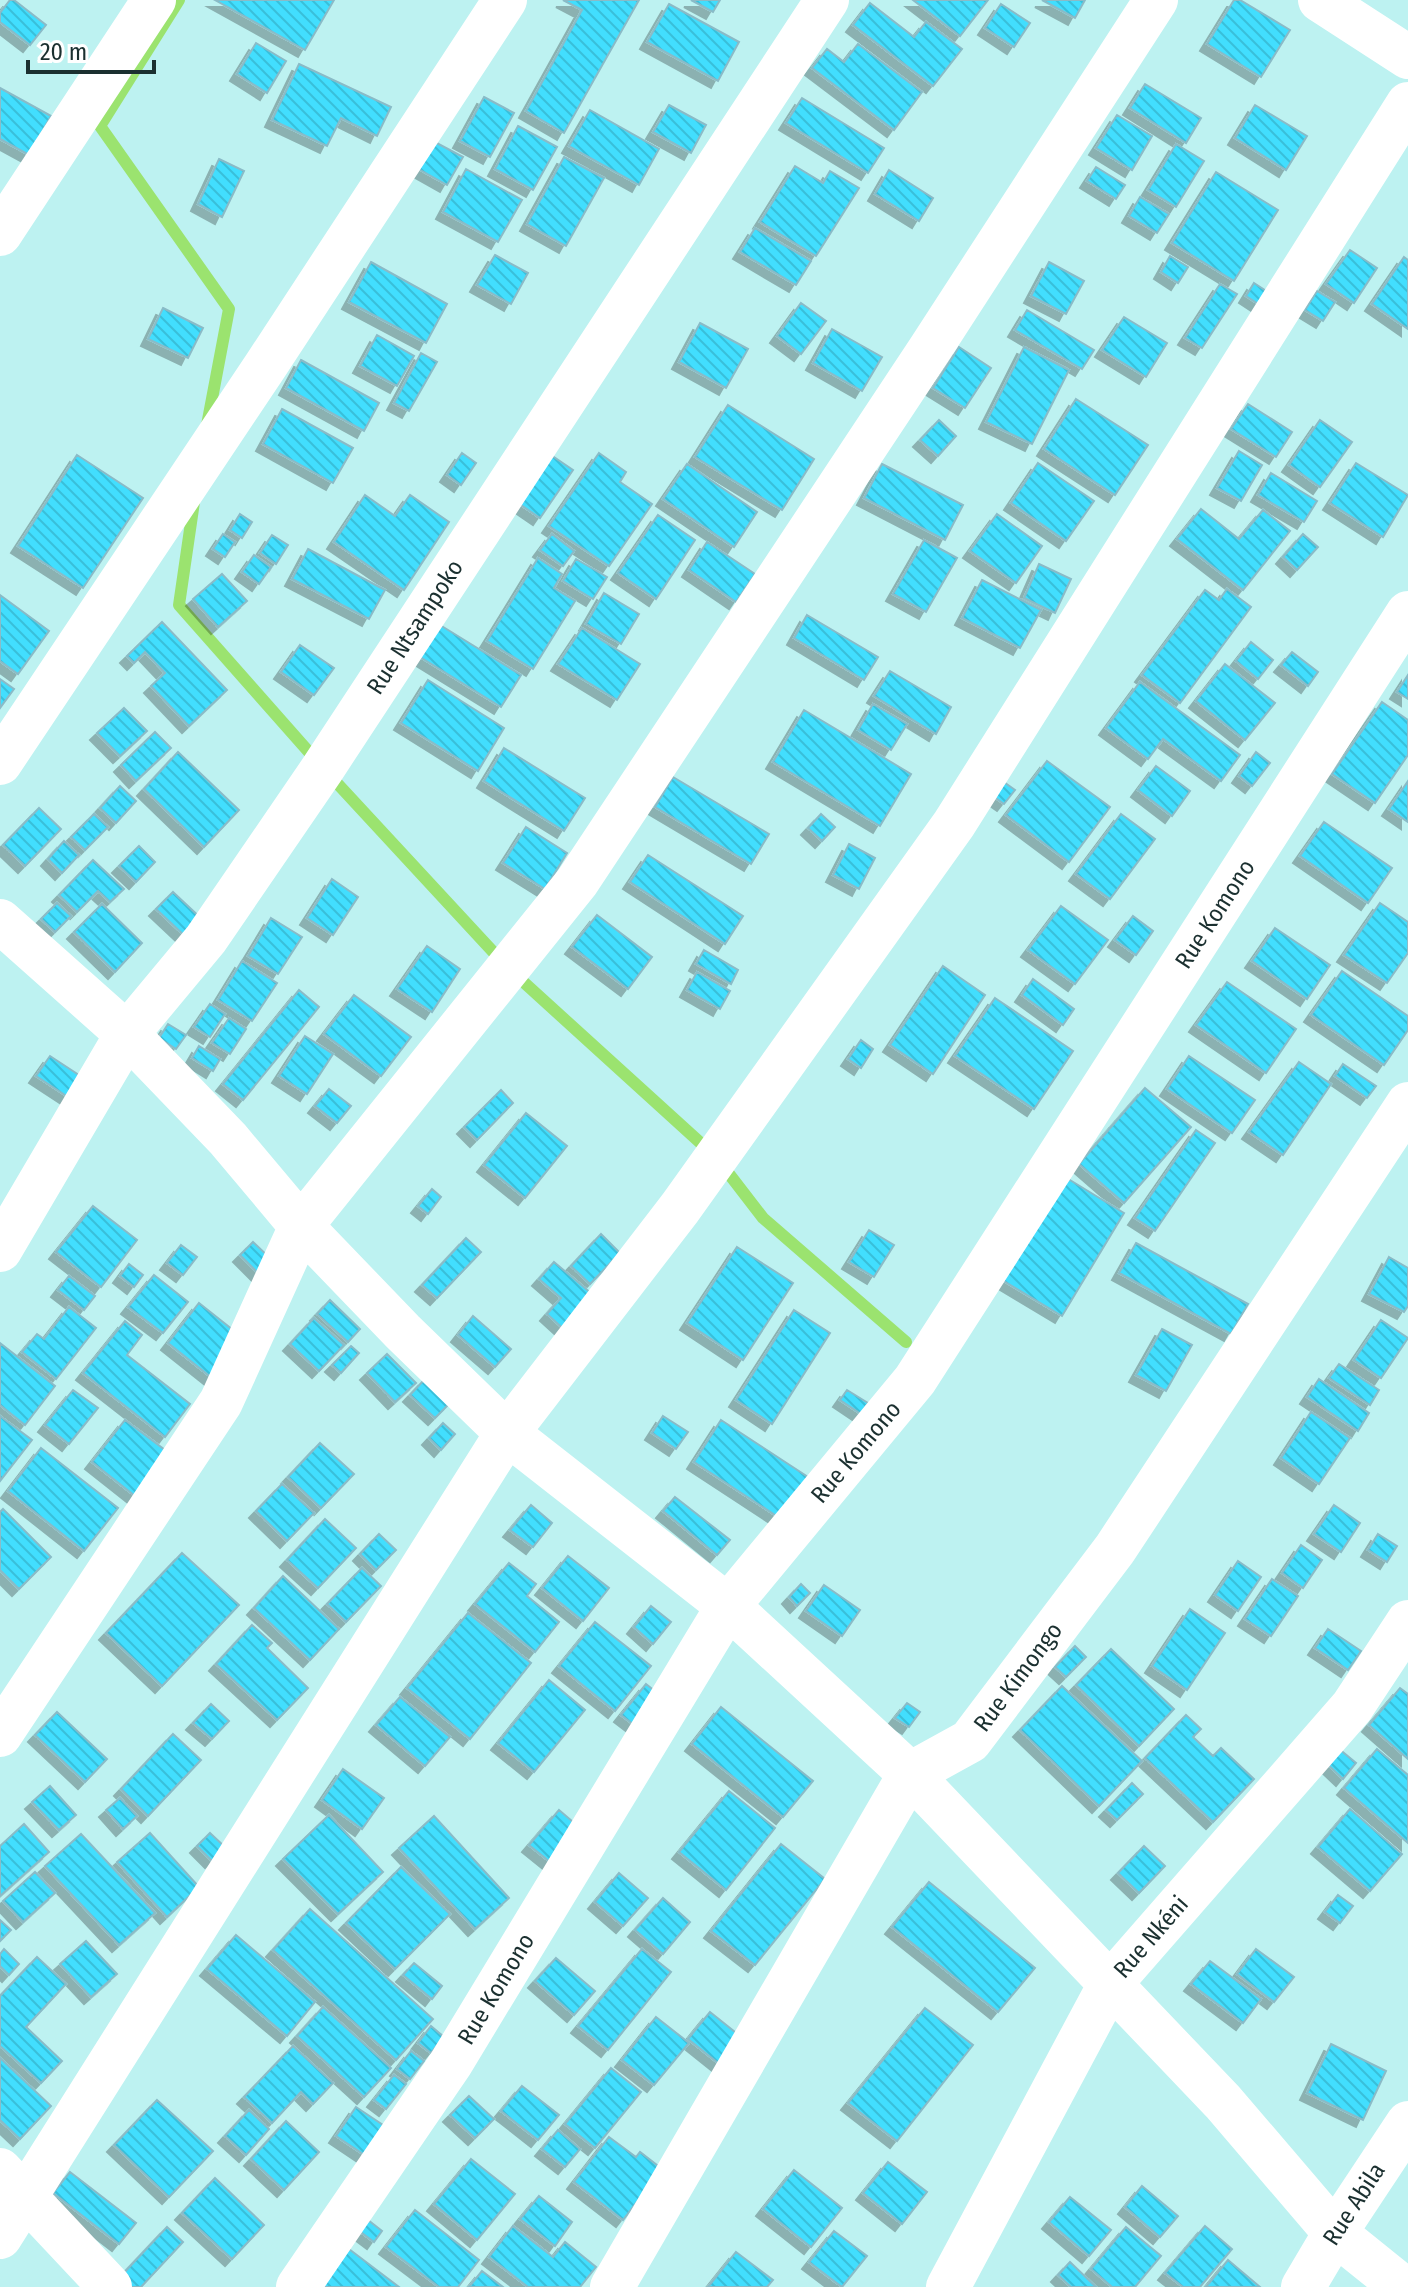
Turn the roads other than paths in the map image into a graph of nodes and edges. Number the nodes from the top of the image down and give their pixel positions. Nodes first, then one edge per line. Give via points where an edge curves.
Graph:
1 (154, 0) edge
2 (505, 0) edge
3 (827, 0) edge
4 (1156, 0) edge
5 (1320, 0) edge
6 (1408, 57) edge
7 (1408, 104) edge
8 (0, 234) edge
9 (1408, 613) edge
10 (0, 763) edge
11 (0, 921) edge
12 (127, 1034) junction
13 (1408, 1104) edge
14 (301, 1226) junction
15 (0, 1250) edge
16 (507, 1433) junction
17 (728, 1606) junction
18 (1408, 1622) edge
19 (0, 1735) edge
20 (910, 1774) junction
21 (1110, 1984) junction
22 (1408, 2123) edge
23 (13, 2183) edge
24 (1335, 2233) junction
25 (0, 2237) edge
26 (110, 2287) edge
27 (298, 2287) edge
28 (612, 2287) edge
29 (948, 2287) edge
30 (1303, 2287) edge
31 (1402, 2287) edge

1 - 8 street
2 - 10 street
3 - 12 street, Rue Ntsampoko via 314,781 206,939
4 - 14 street via 577,882
5 - 6 street
7 - 16 street via 954,824 680,1208
9 - 17 street, Rue Komono via 915,1380
11 - 12 street
12 - 14 street via 228,1139
12 - 15 street, Rue Ntsampoko
13 - 20 street, Rue Kimongo via 1115,1549 970,1741
14 - 16 street
14 - 19 street via 221,1402
16 - 17 street
16 - 23 street
17 - 20 street
17 - 27 street, Rue Komono via 451,2063
18 - 21 street, Rue Nkéni via 1352,1707
20 - 21 street
20 - 28 street
21 - 24 street via 1223,2102
21 - 29 street, Rue Nkéni
22 - 24 street, Rue Abila
23 - 25 street
23 - 26 street
24 - 30 street, Rue Abila
24 - 31 street

